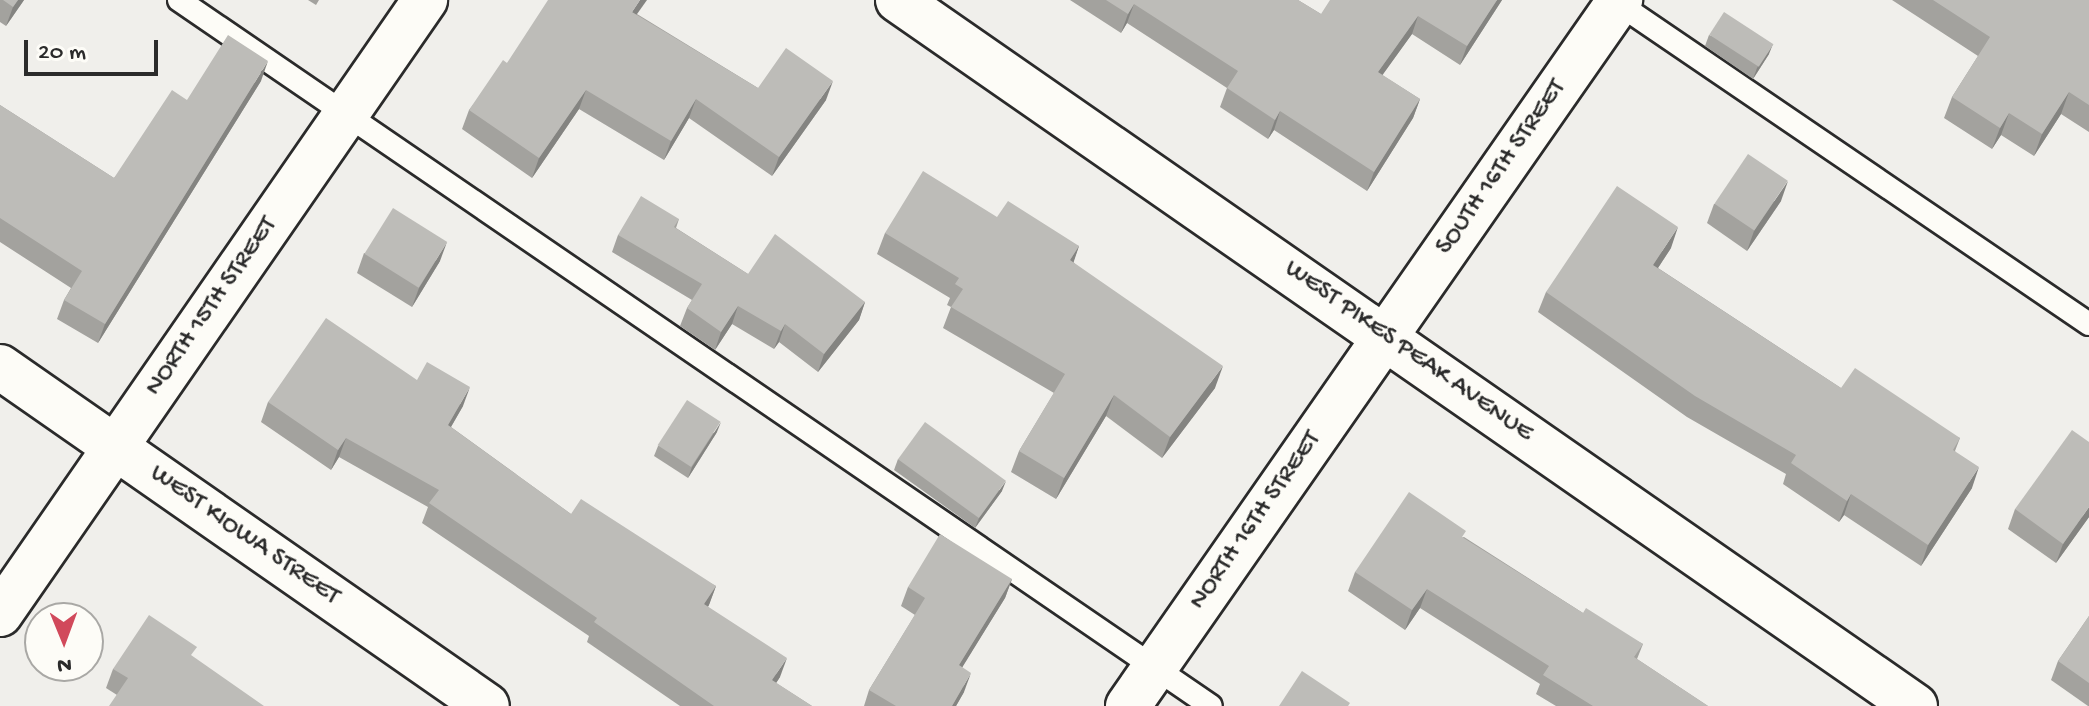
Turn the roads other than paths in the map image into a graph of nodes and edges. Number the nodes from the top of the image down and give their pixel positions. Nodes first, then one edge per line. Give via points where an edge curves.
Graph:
1 (179, 0) edge
2 (425, 0) edge
3 (898, 0) edge
4 (1617, 1) edge
5 (345, 115) junction
6 (2089, 324) edge
7 (1384, 335) junction
8 (0, 367) edge
9 (116, 446) junction
10 (0, 614) edge
11 (1155, 667) junction
12 (487, 706) edge
13 (1128, 706) edge
14 (1211, 706) edge
15 (1915, 706) edge

1 - 5 lane
2 - 5 street, NORTH 15TH STREET
3 - 7 street, WEST PIKES PEAK AVENUE
4 - 6 lane
4 - 7 street, SOUTH 16TH STREET
5 - 9 street, NORTH 15TH STREET
5 - 11 lane
7 - 11 street, NORTH 16TH STREET
7 - 15 street, WEST PIKES PEAK AVENUE
8 - 9 street, WEST KIOWA STREET
9 - 10 street, NORTH 15TH STREET
9 - 12 street, WEST KIOWA STREET
11 - 13 street, NORTH 16TH STREET
11 - 14 lane

